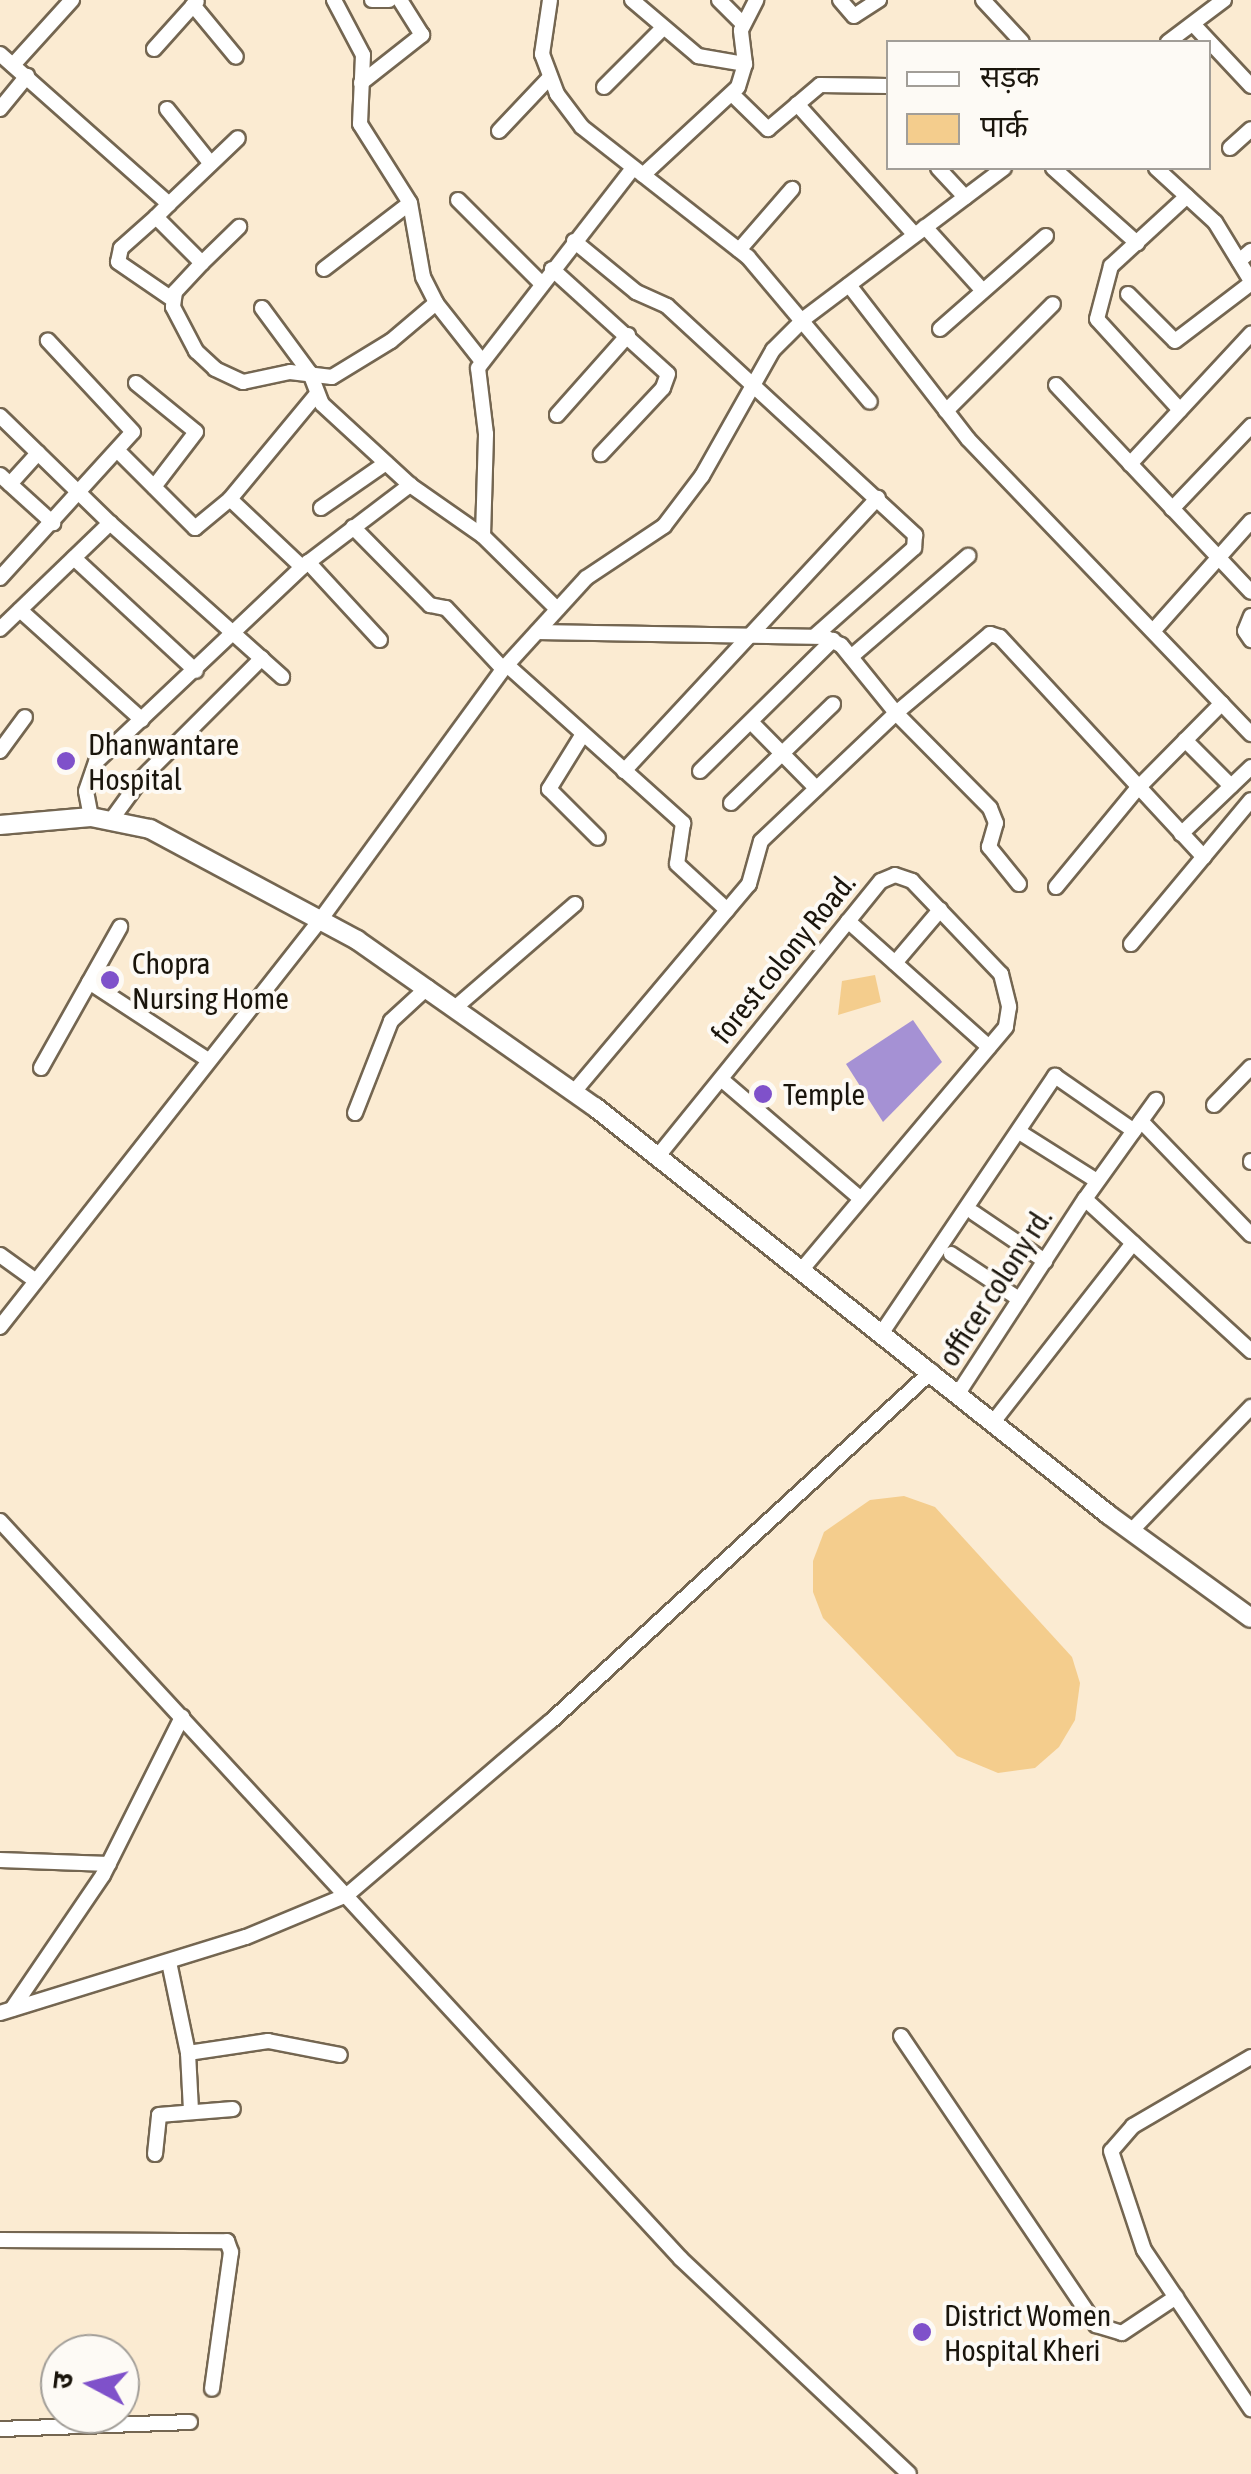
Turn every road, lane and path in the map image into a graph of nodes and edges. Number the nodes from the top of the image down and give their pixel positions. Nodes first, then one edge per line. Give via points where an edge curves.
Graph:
1 (72, 0) edge
2 (334, 0) edge
3 (372, 0) edge
4 (389, 0) edge
5 (400, 0) edge
6 (550, 0) edge
7 (632, 0) edge
8 (718, 0) edge
9 (756, 0) edge
10 (840, 0) edge
11 (879, 0) edge
12 (984, 0) edge
13 (1221, 1) edge
14 (196, 3) edge
15 (742, 23) junction
16 (1193, 24) junction
17 (664, 28) junction
18 (1020, 40) edge
19 (1171, 40) edge
20 (1208, 40) edge
21 (1211, 43) edge
22 (154, 48) dead end
23 (0, 54) edge
24 (236, 56) dead end
25 (745, 64) junction
26 (14, 65) junction
27 (27, 76) junction
28 (550, 78) junction
29 (361, 83) junction
30 (886, 86) edge
31 (1251, 86) edge
32 (604, 87) dead end
33 (733, 95) junction
34 (797, 104) junction
35 (0, 109) edge
36 (167, 109) dead end
37 (1251, 128) edge
38 (499, 131) dead end
39 (238, 138) dead end
40 (1230, 148) dead end
41 (211, 164) junction
42 (940, 170) edge
43 (1001, 170) edge
44 (1055, 170) edge
45 (1158, 170) edge
46 (638, 172) junction
47 (792, 189) dead end
48 (965, 196) junction
49 (1188, 196) junction
50 (458, 200) dead end
51 (169, 204) junction
52 (410, 204) junction
53 (156, 217) junction
54 (240, 227) dead end
55 (920, 231) junction
56 (1046, 236) dead end
57 (574, 241) junction
58 (1137, 243) junction
59 (739, 250) junction
60 (1245, 256) edge
61 (202, 263) junction
62 (324, 269) dead end
63 (552, 269) junction
64 (1251, 282) edge
65 (541, 283) junction
66 (849, 285) junction
67 (984, 291) junction
68 (1128, 294) dead end
69 (172, 299) junction
70 (436, 303) junction
71 (1053, 304) dead end
72 (262, 308) dead end
73 (805, 318) junction
74 (940, 329) dead end
75 (1251, 334) edge
76 (628, 335) junction
77 (48, 340) dead end
78 (480, 360) junction
79 (310, 374) junction
80 (752, 379) junction
81 (136, 383) dead end
82 (1056, 385) dead end
83 (316, 395) junction
84 (870, 402) dead end
85 (1180, 410) junction
86 (946, 411) junction
87 (0, 416) edge
88 (557, 416) dead end
89 (1251, 426) edge
90 (118, 451) junction
91 (38, 453) junction
92 (601, 454) dead end
93 (386, 462) junction
94 (1130, 464) junction
95 (5, 480) edge
96 (410, 485) junction
97 (154, 487) junction
98 (80, 494) junction
99 (878, 498) junction
100 (230, 500) junction
101 (320, 508) dead end
102 (1172, 508) junction
103 (1251, 521) edge
104 (54, 522) junction
105 (110, 523) junction
106 (354, 527) junction
107 (484, 536) junction
108 (968, 556) dead end
109 (1217, 557) junction
110 (74, 558) junction
111 (305, 565) junction
112 (0, 578) edge
113 (1251, 592) edge
114 (558, 609) junction
115 (20, 610) junction
116 (1251, 616) edge
117 (0, 629) edge
118 (1154, 630) junction
119 (234, 632) junction
120 (537, 632) junction
121 (750, 634) junction
122 (815, 636) junction
123 (380, 640) dead end
124 (832, 640) junction
125 (1251, 640) edge
126 (262, 658) junction
127 (851, 658) junction
128 (505, 667) junction
129 (196, 671) junction
130 (282, 677) dead end
131 (833, 704) dead end
132 (1222, 704) junction
133 (896, 713) junction
134 (26, 716) dead end
135 (142, 720) junction
136 (751, 722) junction
137 (584, 734) junction
138 (1251, 734) edge
139 (1185, 740) junction
140 (0, 751) edge
141 (782, 754) junction
142 (1251, 767) edge
143 (624, 771) junction
144 (700, 771) dead end
145 (1231, 786) junction
146 (816, 788) junction
147 (1136, 790) junction
148 (1251, 800) edge
149 (731, 802) dead end
150 (91, 817) junction
151 (112, 819) junction
152 (1, 820) edge
153 (1181, 834) junction
154 (598, 838) dead end
155 (1204, 856) junction
156 (1019, 884) dead end
157 (1056, 887) dead end
158 (575, 904) dead end
159 (727, 910) junction
160 (940, 910) junction
161 (321, 919) junction
162 (848, 921) junction
163 (120, 927) dead end
164 (1130, 944) dead end
165 (895, 963) junction
166 (89, 982) junction
167 (428, 987) junction
168 (457, 1006) junction
169 (990, 1047) junction
170 (208, 1060) junction
171 (1251, 1067) edge
172 (41, 1068) dead end
173 (720, 1080) junction
174 (574, 1092) junction
175 (1156, 1100) dead end
176 (1214, 1105) dead end
177 (355, 1113) dead end
178 (1137, 1126) junction
179 (1024, 1135) dead end
180 (658, 1156) junction
181 (1098, 1182) junction
182 (861, 1199) junction
183 (1085, 1199) junction
184 (974, 1213) dead end
185 (1251, 1236) edge
186 (1133, 1243) junction
187 (0, 1254) edge
188 (951, 1254) dead end
189 (1044, 1261) junction
190 (802, 1268) junction
191 (36, 1281) junction
192 (1020, 1299) junction
193 (0, 1327) edge
194 (883, 1331) junction
195 (1251, 1351) edge
196 (932, 1371) junction
197 (958, 1392) junction
198 (1251, 1407) edge
199 (994, 1421) junction
200 (0, 1520) edge
201 (1132, 1532) junction
202 (1251, 1618) edge
203 (182, 1716) junction
204 (0, 1860) edge
205 (109, 1864) junction
206 (347, 1895) junction
207 (169, 1962) junction
208 (6, 2011) edge
209 (901, 2036) dead end
210 (188, 2053) junction
211 (340, 2055) dead end
212 (1251, 2057) edge
213 (232, 2109) dead end
214 (191, 2110) junction
215 (155, 2154) dead end
216 (0, 2240) edge
217 (1176, 2297) junction
218 (212, 2389) dead end
219 (1251, 2409) edge
220 (190, 2422) dead end
221 (0, 2429) edge
222 (909, 2474) edge

1 - 26 street
2 - 29 street via 360,45
3 - 4 street
5 - 29 street via 422,35
6 - 28 street via 540,41
7 - 17 street
8 - 15 street
9 - 15 street
10 - 11 street via 854,16
12 - 18 street
13 - 16 street
14 - 22 street
14 - 24 street
15 - 25 street
16 - 19 street
16 - 20 street
17 - 25 street via 698,56
17 - 32 street
21 - 31 street
23 - 26 street
25 - 33 street
26 - 27 street
27 - 35 street
27 - 51 street
28 - 38 street
28 - 46 street via 582,127
29 - 52 street via 365,136
30 - 34 street via 820,85
33 - 34 street via 761,128 774,126
33 - 46 street
34 - 55 street
36 - 41 street
37 - 40 street
39 - 41 street
41 - 51 street
42 - 48 street
43 - 48 street
44 - 58 street
45 - 49 street
46 - 57 street
46 - 59 street
47 - 59 street
48 - 55 street
49 - 58 street
49 - 60 street
50 - 65 street
51 - 53 street
52 - 62 street
52 - 70 street via 422,277
53 - 61 street
53 - 69 street via 121,248 118,262
54 - 61 street
55 - 66 street
55 - 67 street
56 - 67 street
57 - 63 street
57 - 80 street via 636,292 668,306
58 - 85 street via 1107,273 1097,319
59 - 73 street
60 - 64 street
61 - 69 street
63 - 65 street
63 - 76 street
64 - 68 street via 1175,340
65 - 78 street
66 - 73 street
66 - 86 street
67 - 74 street
69 - 79 street via 196,351 230,378 255,382
70 - 78 street
70 - 79 street via 341,372
71 - 86 street
72 - 79 street
73 - 80 street
73 - 84 street
75 - 85 street
76 - 88 street
76 - 92 street via 664,367 667,381
77 - 90 street via 132,426
78 - 107 street
79 - 83 street
80 - 99 street
80 - 114 street via 702,476 664,526 586,578
81 - 97 street via 196,432
82 - 94 street
83 - 93 street
83 - 100 street
85 - 94 street
86 - 118 street
87 - 91 street
89 - 102 street
90 - 97 street
90 - 98 street
91 - 95 street
91 - 98 street
93 - 96 street
93 - 101 street
94 - 102 street
95 - 104 street
96 - 106 street
96 - 107 street
97 - 100 street via 195,528
98 - 104 street
98 - 105 street
99 - 121 street
99 - 122 street via 912,530 914,548
100 - 111 street
102 - 109 street
103 - 109 street
104 - 112 street
105 - 110 street
105 - 119 street
106 - 111 street
106 - 128 street via 430,605 446,608
107 - 114 street
108 - 127 street
109 - 113 street
109 - 118 street
110 - 115 street
110 - 129 street
111 - 119 street
111 - 123 street
114 - 120 street
115 - 117 street
115 - 135 street
116 - 125 street
118 - 132 street
119 - 126 street
119 - 129 street
120 - 121 street
120 - 128 street
121 - 122 street
121 - 143 street
122 - 124 street
124 - 127 street
124 - 136 street
126 - 130 street
126 - 151 street via 141,778
127 - 133 street
128 - 137 street
128 - 161 street
129 - 135 street
131 - 141 street
132 - 138 street
132 - 139 street
133 - 146 street
133 - 147 street via 984,636 995,634
133 - 156 street via 990,808 996,824 989,846
134 - 140 street
135 - 150 street via 88,775
136 - 141 street
136 - 144 street
137 - 143 street
137 - 154 street via 549,789
139 - 145 street
139 - 147 street
141 - 146 street
141 - 149 street
142 - 145 street
143 - 159 street via 684,823 676,864
145 - 153 street
146 - 159 street via 761,841 756,873
147 - 153 street
147 - 157 street
148 - 155 street
150 - 151 street
150 - 152 street
151 - 161 street via 150,829
153 - 155 street
155 - 164 street
158 - 168 street
159 - 174 street
160 - 162 street, forest colony Road. via 912,881 895,875 881,881
160 - 165 street
160 - 169 street, forest colony Road. via 1001,974 1006,1027
161 - 167 street
161 - 170 street
162 - 165 street
162 - 173 street, forest colony Road.
163 - 166 street
165 - 169 street
166 - 170 street
166 - 172 street
167 - 168 street
167 - 177 street via 391,1021
168 - 174 street
169 - 182 street, forest colony Road.
170 - 191 street
171 - 176 street
173 - 180 street, forest colony Road.
173 - 182 street
174 - 180 street
175 - 178 street
178 - 181 street
178 - 185 street
178 - 194 street via 1056,1076
179 - 181 street
180 - 190 street
181 - 183 street
182 - 190 street, forest colony Road.
183 - 186 street, officer colony rd.
183 - 189 street, officer colony rd.
184 - 189 street
186 - 195 street, officer colony rd.
186 - 199 street
187 - 191 street
188 - 192 street
189 - 192 street, officer colony rd.
190 - 194 street
191 - 193 street
192 - 197 street, officer colony rd.
194 - 196 street
196 - 197 street
196 - 206 street via 550,1721
197 - 199 street
198 - 201 street
199 - 201 street
200 - 203 street
201 - 202 street
203 - 205 street
203 - 206 street
204 - 205 street
205 - 208 street
206 - 207 street
206 - 222 street via 688,2267
207 - 208 street
207 - 210 street
209 - 217 street via 1096,2325 1122,2332
210 - 211 street via 268,2042
210 - 214 street
212 - 217 street via 1133,2126 1110,2151 1134,2230
213 - 214 street
214 - 215 street via 159,2114
216 - 218 street via 226,2241 231,2252
217 - 219 street
220 - 221 street

